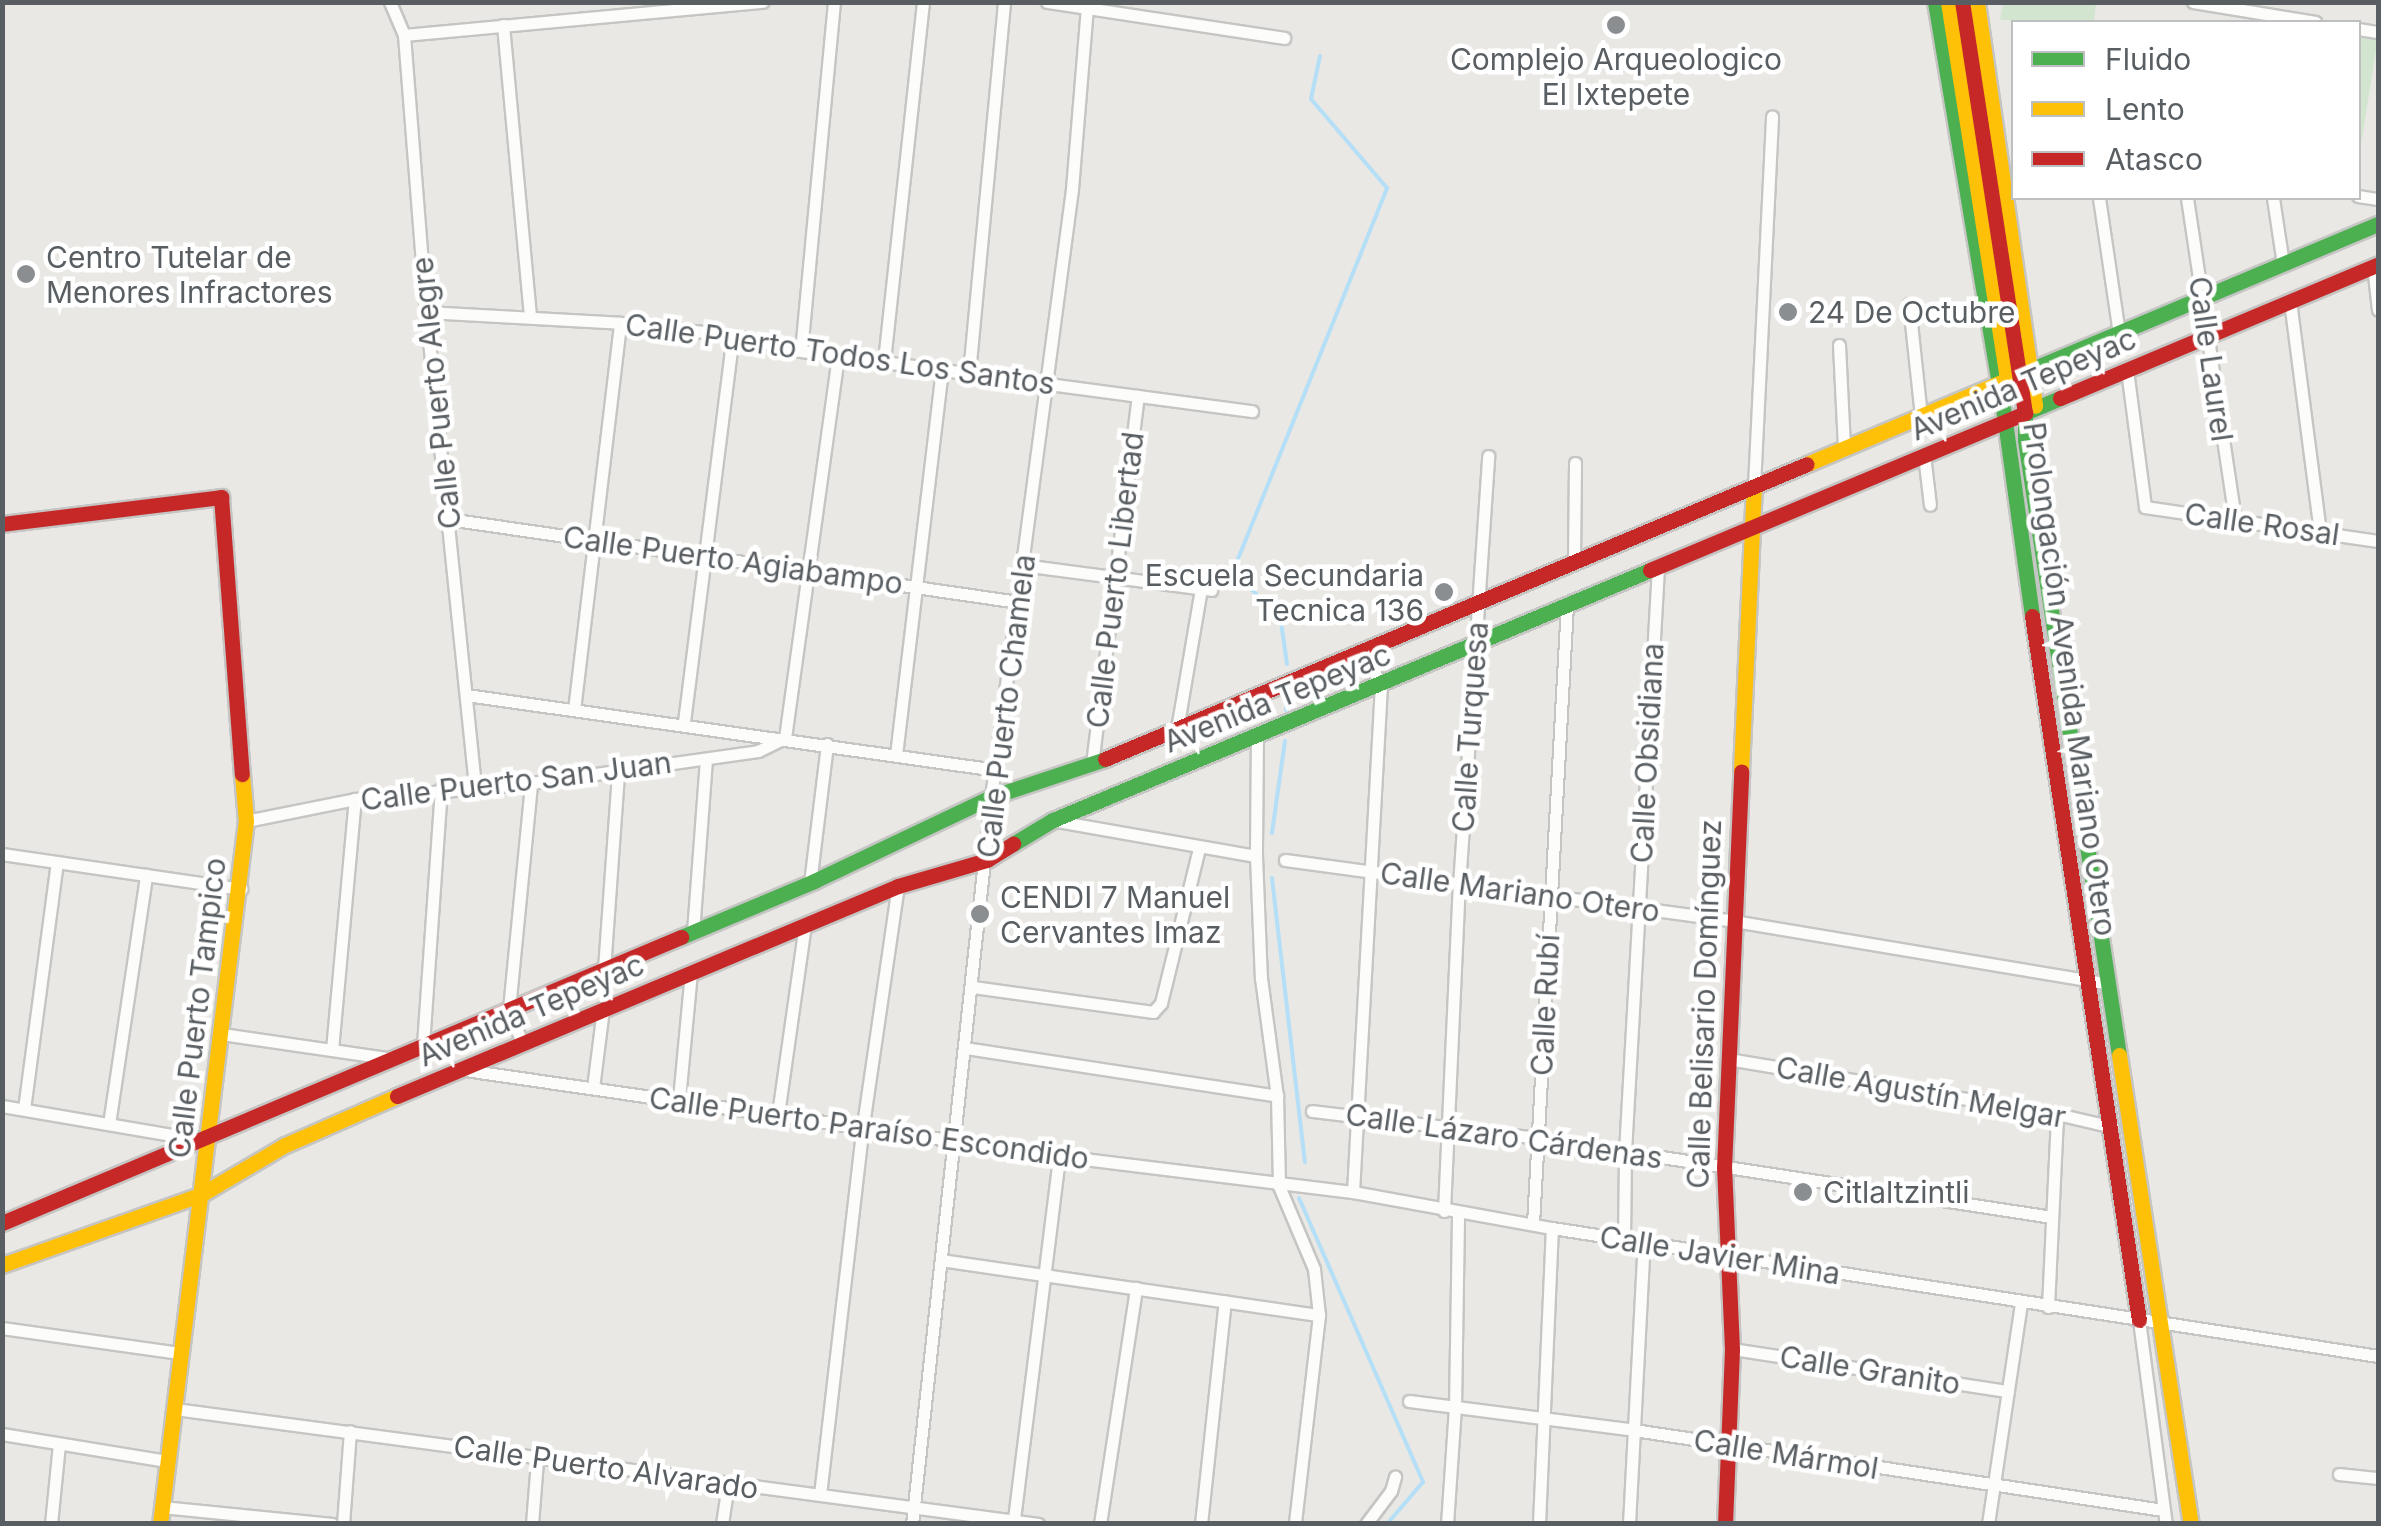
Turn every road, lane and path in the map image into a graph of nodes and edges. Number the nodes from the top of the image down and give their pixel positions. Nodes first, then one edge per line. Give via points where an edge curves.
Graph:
1 (390, 2) edge
2 (762, 2) edge
3 (834, 2) edge
4 (923, 2) edge
5 (1004, 2) edge
6 (1047, 2) edge
7 (1935, 2) edge
8 (1948, 2) edge
9 (1962, 2) edge
10 (1977, 2) edge
11 (2193, 2) edge
12 (1087, 7) junction
13 (2244, 17) edge
14 (2287, 20) edge
15 (503, 25) junction
16 (404, 35) junction
17 (1284, 38) dead end
18 (1772, 116) dead end
19 (2005, 140) edge
20 (2098, 200) edge
21 (2187, 200) edge
22 (2273, 200) edge
23 (2378, 224) edge
24 (2283, 264) junction
25 (2376, 265) edge
26 (2202, 298) junction
27 (2290, 301) junction
28 (1909, 304) dead end
29 (2378, 310) edge
30 (426, 312) junction
31 (530, 316) junction
32 (620, 322) junction
33 (2119, 333) junction
34 (733, 335) junction
35 (2207, 336) junction
36 (1839, 346) dead end
37 (801, 351) junction
38 (838, 355) junction
39 (884, 361) junction
40 (942, 369) junction
41 (2126, 370) junction
42 (970, 373) junction
43 (2013, 377) junction
44 (1048, 383) junction
45 (1138, 396) junction
46 (1252, 410) dead end
47 (2020, 414) junction
48 (1921, 416) junction
49 (1844, 448) junction
50 (1924, 455) junction
51 (1488, 456) dead end
52 (1575, 463) dead end
53 (1754, 486) junction
54 (1930, 504) dead end
55 (448, 519) junction
56 (2234, 520) junction
57 (2, 524) edge
58 (1752, 527) junction
59 (2320, 532) junction
60 (593, 540) junction
61 (2378, 541) edge
62 (705, 556) junction
63 (1574, 560) junction
64 (1022, 565) junction
65 (1658, 566) junction
66 (808, 572) junction
67 (1114, 577) junction
68 (916, 587) junction
69 (1018, 602) junction
70 (1478, 602) junction
71 (1567, 605) junction
72 (1476, 644) junction
73 (1362, 650) junction
74 (1381, 685) junction
75 (466, 694) junction
76 (574, 710) junction
77 (684, 722) junction
78 (1177, 728) junction
79 (1257, 735) junction
80 (784, 738) junction
81 (827, 744) junction
82 (896, 755) junction
83 (706, 759) junction
84 (1092, 764) junction
85 (996, 770) junction
86 (618, 772) junction
87 (530, 783) junction
88 (475, 787) junction
89 (441, 789) junction
90 (992, 797) junction
91 (355, 799) junction
92 (1053, 820) junction
93 (246, 821) junction
94 (1199, 848) junction
95 (2, 854) edge
96 (1256, 856) junction
97 (987, 860) junction
98 (1285, 860) dead end
99 (57, 862) junction
100 (1368, 872) junction
101 (146, 875) junction
102 (810, 883) junction
103 (1460, 885) junction
104 (898, 886) junction
105 (241, 890) junction
106 (1551, 897) junction
107 (1638, 908) junction
108 (1734, 921) junction
109 (805, 924) junction
110 (693, 932) junction
111 (604, 969) junction
112 (691, 972) junction
113 (2087, 980) junction
114 (2109, 984) junction
115 (973, 987) junction
116 (509, 1009) junction
117 (603, 1009) junction
118 (222, 1034) junction
119 (522, 1043) junction
120 (422, 1045) junction
121 (965, 1048) junction
122 (332, 1050) junction
123 (390, 1059) junction
124 (1728, 1059) junction
125 (459, 1069) junction
126 (594, 1088) junction
127 (1277, 1096) junction
128 (678, 1100) junction
129 (2, 1106) edge
130 (24, 1110) junction
131 (1312, 1111) dead end
132 (778, 1114) junction
133 (2057, 1114) junction
134 (1356, 1115) junction
135 (109, 1124) junction
136 (862, 1125) junction
137 (1448, 1127) junction
138 (2113, 1127) junction
139 (1538, 1138) junction
140 (207, 1139) junction
141 (955, 1141) junction
142 (1625, 1152) junction
143 (1059, 1156) junction
144 (1724, 1168) junction
145 (1279, 1186) junction
146 (1353, 1192) junction
147 (202, 1194) junction
148 (1444, 1210) junction
149 (1458, 1212) junction
150 (2052, 1218) junction
151 (2, 1222) edge
152 (1533, 1224) junction
153 (1552, 1228) junction
154 (1624, 1239) junction
155 (1644, 1242) junction
156 (1725, 1255) junction
157 (941, 1260) junction
158 (2, 1265) edge
159 (1043, 1276) junction
160 (1136, 1288) junction
161 (1225, 1301) junction
162 (2020, 1303) junction
163 (2048, 1308) junction
164 (1320, 1315) junction
165 (2139, 1320) junction
166 (2162, 1323) junction
167 (2, 1328) edge
168 (1732, 1348) junction
169 (181, 1354) junction
170 (2378, 1356) edge
171 (2008, 1391) junction
172 (1409, 1401) dead end
173 (1455, 1408) junction
174 (174, 1409) junction
175 (1544, 1418) junction
176 (1634, 1430) junction
177 (350, 1431) junction
178 (2, 1434) edge
179 (59, 1444) junction
180 (1731, 1445) junction
181 (536, 1460) junction
182 (167, 1461) junction
183 (2339, 1474) dead end
184 (1395, 1478) dead end
185 (2378, 1478) edge
186 (728, 1484) junction
187 (1994, 1486) junction
188 (820, 1495) junction
189 (914, 1505) junction
190 (161, 1515) edge
191 (2164, 1517) edge
192 (1014, 1520) junction
193 (51, 1524) edge
194 (332, 1524) edge
195 (343, 1524) edge
196 (532, 1524) edge
197 (722, 1524) edge
198 (912, 1524) edge
199 (1038, 1524) edge
200 (1100, 1524) edge
201 (1201, 1524) edge
202 (1295, 1524) edge
203 (1366, 1524) edge
204 (1447, 1524) edge
205 (1539, 1524) edge
206 (1629, 1524) edge
207 (1726, 1524) edge
208 (1988, 1524) edge
209 (2191, 1524) edge

1 - 16 street, Calle Puerto Alegre
2 - 15 street
3 - 37 street
4 - 39 street
5 - 42 street
6 - 12 street
7 - 43 main road, Prolongación Avenida Mariano Otero
8 - 43 main road, Prolongación Avenida Mariano Otero
9 - 43 main road, Prolongación Avenida Mariano Otero
10 - 19 main road, Prolongación Avenida Mariano Otero
11 - 13 street
12 - 17 street
12 - 44 street, Calle Puerto Chamela
13 - 14 street
15 - 16 street
15 - 31 street
16 - 30 street, Calle Puerto Alegre
18 - 53 street
19 - 43 main road, Prolongación Avenida Mariano Otero
20 - 33 street
21 - 26 street, Calle Laurel
22 - 24 street
23 - 24 main road, Avenida Tepeyac
24 - 26 main road, Avenida Tepeyac
25 - 27 main road, Avenida Tepeyac
25 - 29 street
26 - 33 main road, Avenida Tepeyac
26 - 35 street, Calle Laurel
27 - 35 main road, Avenida Tepeyac
27 - 59 street
28 - 48 street
30 - 31 street, Calle Puerto Todos Los Santos
30 - 55 street, Calle Puerto Alegre
31 - 32 street, Calle Puerto Todos Los Santos
32 - 34 street, Calle Puerto Todos Los Santos
32 - 60 street
33 - 43 main road, Avenida Tepeyac
34 - 37 street, Calle Puerto Todos Los Santos
34 - 62 street
35 - 41 main road, Avenida Tepeyac
35 - 56 street, Calle Laurel
36 - 49 street
37 - 38 street, Calle Puerto Todos Los Santos
38 - 39 street, Calle Puerto Todos Los Santos
38 - 66 street
39 - 40 street, Calle Puerto Todos Los Santos
40 - 42 street, Calle Puerto Todos Los Santos
40 - 68 street
41 - 47 main road, Avenida Tepeyac
41 - 56 street, Calle Rosal via 2145,506
42 - 44 street, Calle Puerto Todos Los Santos
43 - 47 main road, Prolongación Avenida Mariano Otero
43 - 47 main road, Prolongación Avenida Mariano Otero
43 - 48 main road, Avenida Tepeyac
44 - 45 street, Calle Puerto Todos Los Santos
44 - 64 street, Calle Puerto Chamela
45 - 46 street, Calle Puerto Todos Los Santos
45 - 67 street, Calle Puerto Libertad
47 - 50 main road, Avenida Tepeyac
47 - 113 main road, Prolongación Avenida Mariano Otero via 2064,856
47 - 114 main road, Prolongación Avenida Mariano Otero
48 - 49 main road, Avenida Tepeyac
49 - 53 main road, Avenida Tepeyac
50 - 54 street
50 - 58 main road, Avenida Tepeyac
51 - 70 street, Calle Turquesa
52 - 63 street
53 - 58 main road, Calle Belisario Domínguez
53 - 63 main road, Avenida Tepeyac
55 - 60 street, Calle Puerto Agiabampo
55 - 75 street, Calle Puerto Alegre
56 - 59 street, Calle Rosal
57 - 93 main road, Calle Puerto Tampico via 222,497
58 - 65 main road, Avenida Tepeyac
58 - 108 main road, Calle Belisario Domínguez
59 - 61 street, Calle Rosal
60 - 62 street, Calle Puerto Agiabampo
60 - 76 street
62 - 66 street, Calle Puerto Agiabampo
62 - 77 street
63 - 70 main road, Avenida Tepeyac
64 - 67 street
64 - 69 street, Calle Puerto Chamela
65 - 71 main road, Avenida Tepeyac
65 - 107 street, Calle Obsidiana
66 - 68 street, Calle Puerto Agiabampo
66 - 80 street
67 - 78 street via 1206,590
67 - 84 street, Calle Puerto Libertad
68 - 69 street, Calle Puerto Agiabampo
68 - 82 street
69 - 85 street, Calle Puerto Chamela
70 - 72 street, Calle Turquesa
70 - 73 main road, Avenida Tepeyac
71 - 72 main road, Avenida Tepeyac
71 - 106 street, Calle Rubí
72 - 74 main road, Avenida Tepeyac
72 - 103 street, Calle Turquesa
73 - 74 street
73 - 78 main road, Avenida Tepeyac
74 - 79 main road, Avenida Tepeyac
74 - 100 street
75 - 76 street, Calle Puerto San Juan
75 - 88 street, Calle Puerto Alegre
76 - 77 street, Calle Puerto San Juan
77 - 80 street, Calle Puerto San Juan
78 - 84 main road, Avenida Tepeyac
79 - 92 main road, Avenida Tepeyac
79 - 96 street
80 - 81 street, Calle Puerto San Juan
80 - 83 street, Calle Puerto San Juan via 758,751
81 - 82 street, Calle Puerto San Juan
81 - 102 street
82 - 85 street, Calle Puerto San Juan
83 - 86 street, Calle Puerto San Juan
83 - 110 street
84 - 90 main road, Avenida Tepeyac
85 - 90 street, Calle Puerto Chamela
86 - 87 street, Calle Puerto San Juan
86 - 111 street
87 - 88 street, Calle Puerto San Juan
87 - 116 street
88 - 89 street, Calle Puerto San Juan
89 - 91 street, Calle Puerto San Juan
89 - 120 street
90 - 97 street, Calle Puerto Chamela
90 - 102 main road, Avenida Tepeyac
91 - 93 street, Calle Puerto San Juan
91 - 122 street
92 - 94 street
92 - 97 main road, Avenida Tepeyac
93 - 105 main road, Calle Puerto Tampico
94 - 96 street
94 - 115 street via 1160,1004 1152,1012
95 - 99 street
96 - 127 street
97 - 104 main road, Avenida Tepeyac
97 - 115 street, Calle Puerto Chamela
98 - 100 street, Calle Mariano Otero
99 - 101 street
99 - 130 street
100 - 103 street, Calle Mariano Otero
100 - 134 street
101 - 105 street
101 - 135 street
102 - 110 main road, Avenida Tepeyac
103 - 106 street, Calle Mariano Otero
103 - 137 street, Calle Turquesa
104 - 109 main road, Avenida Tepeyac
104 - 136 street
105 - 118 main road, Calle Puerto Tampico
106 - 107 street, Calle Mariano Otero
106 - 139 street, Calle Rubí
107 - 108 street, Calle Mariano Otero
107 - 142 street, Calle Obsidiana
108 - 113 street, Calle Mariano Otero
108 - 124 main road, Calle Belisario Domínguez
109 - 112 main road, Avenida Tepeyac
109 - 132 street
110 - 111 main road, Avenida Tepeyac
111 - 116 main road, Avenida Tepeyac
112 - 117 main road, Avenida Tepeyac
112 - 128 street
113 - 114 street, Calle Mariano Otero
113 - 138 main road, Prolongación Avenida Mariano Otero
114 - 166 main road, Prolongación Avenida Mariano Otero
115 - 121 street, Calle Puerto Chamela
116 - 119 street
116 - 120 main road, Avenida Tepeyac
117 - 119 main road, Avenida Tepeyac
117 - 126 street
118 - 122 street
118 - 140 main road, Calle Puerto Tampico
119 - 125 main road, Avenida Tepeyac
120 - 123 main road, Avenida Tepeyac
121 - 127 street
121 - 141 street, Calle Puerto Chamela
122 - 123 street
123 - 140 main road, Avenida Tepeyac
124 - 133 street, Calle Agustín Melgar
124 - 144 main road, Calle Belisario Domínguez
125 - 126 street, Calle Puerto Paraíso Escondido
125 - 147 main road, Avenida Tepeyac via 285,1145
126 - 128 street, Calle Puerto Paraíso Escondido
127 - 145 street
128 - 132 street, Calle Puerto Paraíso Escondido
129 - 130 street
130 - 135 street
131 - 134 street, Calle Lázaro Cárdenas
132 - 136 street, Calle Puerto Paraíso Escondido
133 - 138 street, Calle Agustín Melgar
133 - 150 street
134 - 137 street, Calle Lázaro Cárdenas
134 - 146 street
135 - 140 street
136 - 141 street, Calle Puerto Paraíso Escondido
136 - 188 street
137 - 139 street, Calle Lázaro Cárdenas
137 - 148 street, Calle Turquesa
138 - 165 main road, Prolongación Avenida Mariano Otero
139 - 142 street, Calle Lázaro Cárdenas
139 - 152 street, Calle Rubí
140 - 147 main road, Calle Puerto Tampico
140 - 151 main road, Avenida Tepeyac
141 - 143 street, Calle Puerto Paraíso Escondido
141 - 157 street, Calle Puerto Chamela
142 - 144 street, Calle Lázaro Cárdenas
142 - 154 street, Calle Obsidiana
143 - 145 street, Calle Puerto Paraíso Escondido
143 - 159 street
144 - 150 street, Calle Lázaro Cárdenas
144 - 156 main road, Calle Belisario Domínguez
145 - 146 street, Calle Javier Mina
145 - 164 street via 1314,1269
146 - 148 street, Calle Javier Mina
147 - 158 main road, Avenida Tepeyac
147 - 169 main road, Calle Puerto Tampico
148 - 149 street, Calle Javier Mina
149 - 152 street, Calle Javier Mina
149 - 173 street
150 - 163 street
152 - 153 street, Calle Javier Mina
153 - 154 street, Calle Javier Mina
153 - 175 street
154 - 155 street, Calle Javier Mina
155 - 156 street, Calle Javier Mina
155 - 176 street
156 - 162 street, Calle Javier Mina
156 - 168 main road, Calle Belisario Domínguez
157 - 159 street
157 - 189 street, Calle Puerto Chamela
159 - 160 street
159 - 192 street
160 - 161 street
160 - 200 street
161 - 164 street
161 - 201 street
162 - 163 street, Calle Javier Mina
162 - 171 street
163 - 165 street, Calle Javier Mina
164 - 202 street
165 - 166 street, Calle Javier Mina
165 - 191 street
166 - 170 street, Calle Javier Mina
166 - 209 main road, Prolongación Avenida Mariano Otero
167 - 169 street
168 - 171 street, Calle Granito
168 - 180 main road, Calle Belisario Domínguez
169 - 174 main road, Calle Puerto Tampico
171 - 187 street
172 - 173 street, Calle Mármol
173 - 175 street, Calle Mármol
173 - 204 street
174 - 177 street, Calle Puerto Alvarado
174 - 182 main road, Calle Puerto Tampico
175 - 176 street, Calle Mármol
175 - 205 street
176 - 180 street, Calle Mármol
176 - 206 street
177 - 181 street, Calle Puerto Alvarado
177 - 195 street
178 - 179 street
179 - 182 street
179 - 193 street
180 - 187 street, Calle Mármol
180 - 207 main road, Calle Belisario Domínguez
181 - 186 street, Calle Puerto Alvarado
181 - 196 street
182 - 190 main road, Calle Puerto Tampico
183 - 185 street
184 - 203 street
186 - 188 street, Calle Puerto Alvarado
186 - 197 street
187 - 191 street, Calle Mármol
187 - 208 street
188 - 189 street, Calle Puerto Alvarado
189 - 192 street, Calle Puerto Alvarado
189 - 198 street, Calle Puerto Chamela
190 - 194 street
192 - 199 street, Calle Puerto Alvarado

